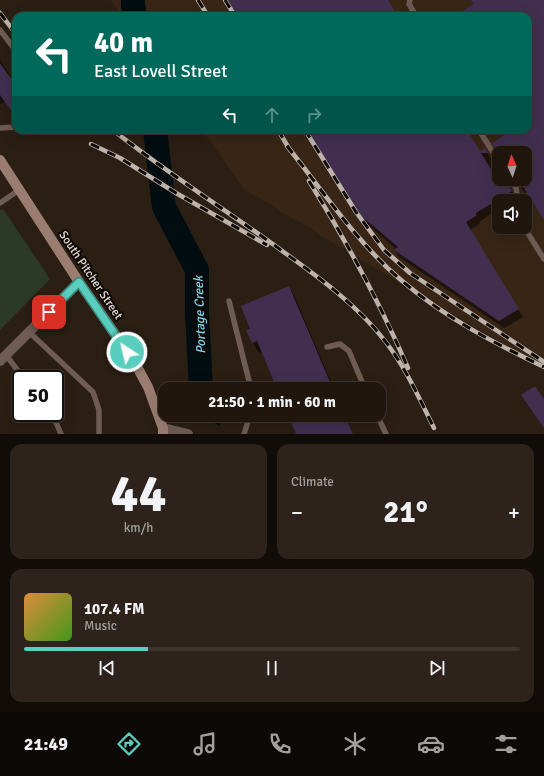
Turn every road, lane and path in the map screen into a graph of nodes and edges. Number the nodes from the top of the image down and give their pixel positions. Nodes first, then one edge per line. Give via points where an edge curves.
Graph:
1 (410, 0) edge
2 (414, 12) edge
3 (0, 30) edge
4 (12, 46) edge
5 (12, 127) edge
6 (0, 128) edge
7 (482, 134) edge
8 (492, 151) edge
9 (0, 160) edge
10 (19, 190) junction
11 (0, 203) edge
12 (528, 234) edge
13 (544, 259) edge
14 (79, 282) junction
15 (229, 301) dead end
16 (29, 332) junction
17 (327, 347) dead end
18 (3, 358) edge
19 (15, 370) edge
20 (249, 382) edge
21 (362, 382) edge
22 (56, 422) edge
23 (248, 422) edge
24 (380, 422) edge
25 (163, 431) edge
26 (61, 434) edge
27 (98, 434) edge
28 (188, 434) edge
29 (244, 434) edge
30 (386, 434) edge

1 - 2 lane via 409,4
3 - 4 lane
5 - 6 lane
7 - 8 lane
9 - 10 main road, South Pitcher Street
10 - 11 lane
10 - 14 main road, South Pitcher Street
12 - 13 lane
14 - 16 street
14 - 25 main road, South Pitcher Street via 135,363 148,387
15 - 20 lane
16 - 18 street
16 - 27 lane via 93,392 99,410
17 - 21 lane via 340,344 349,351
18 - 19 lane
22 - 26 lane
23 - 29 lane
24 - 30 lane
25 - 28 street, South Pitcher Street

